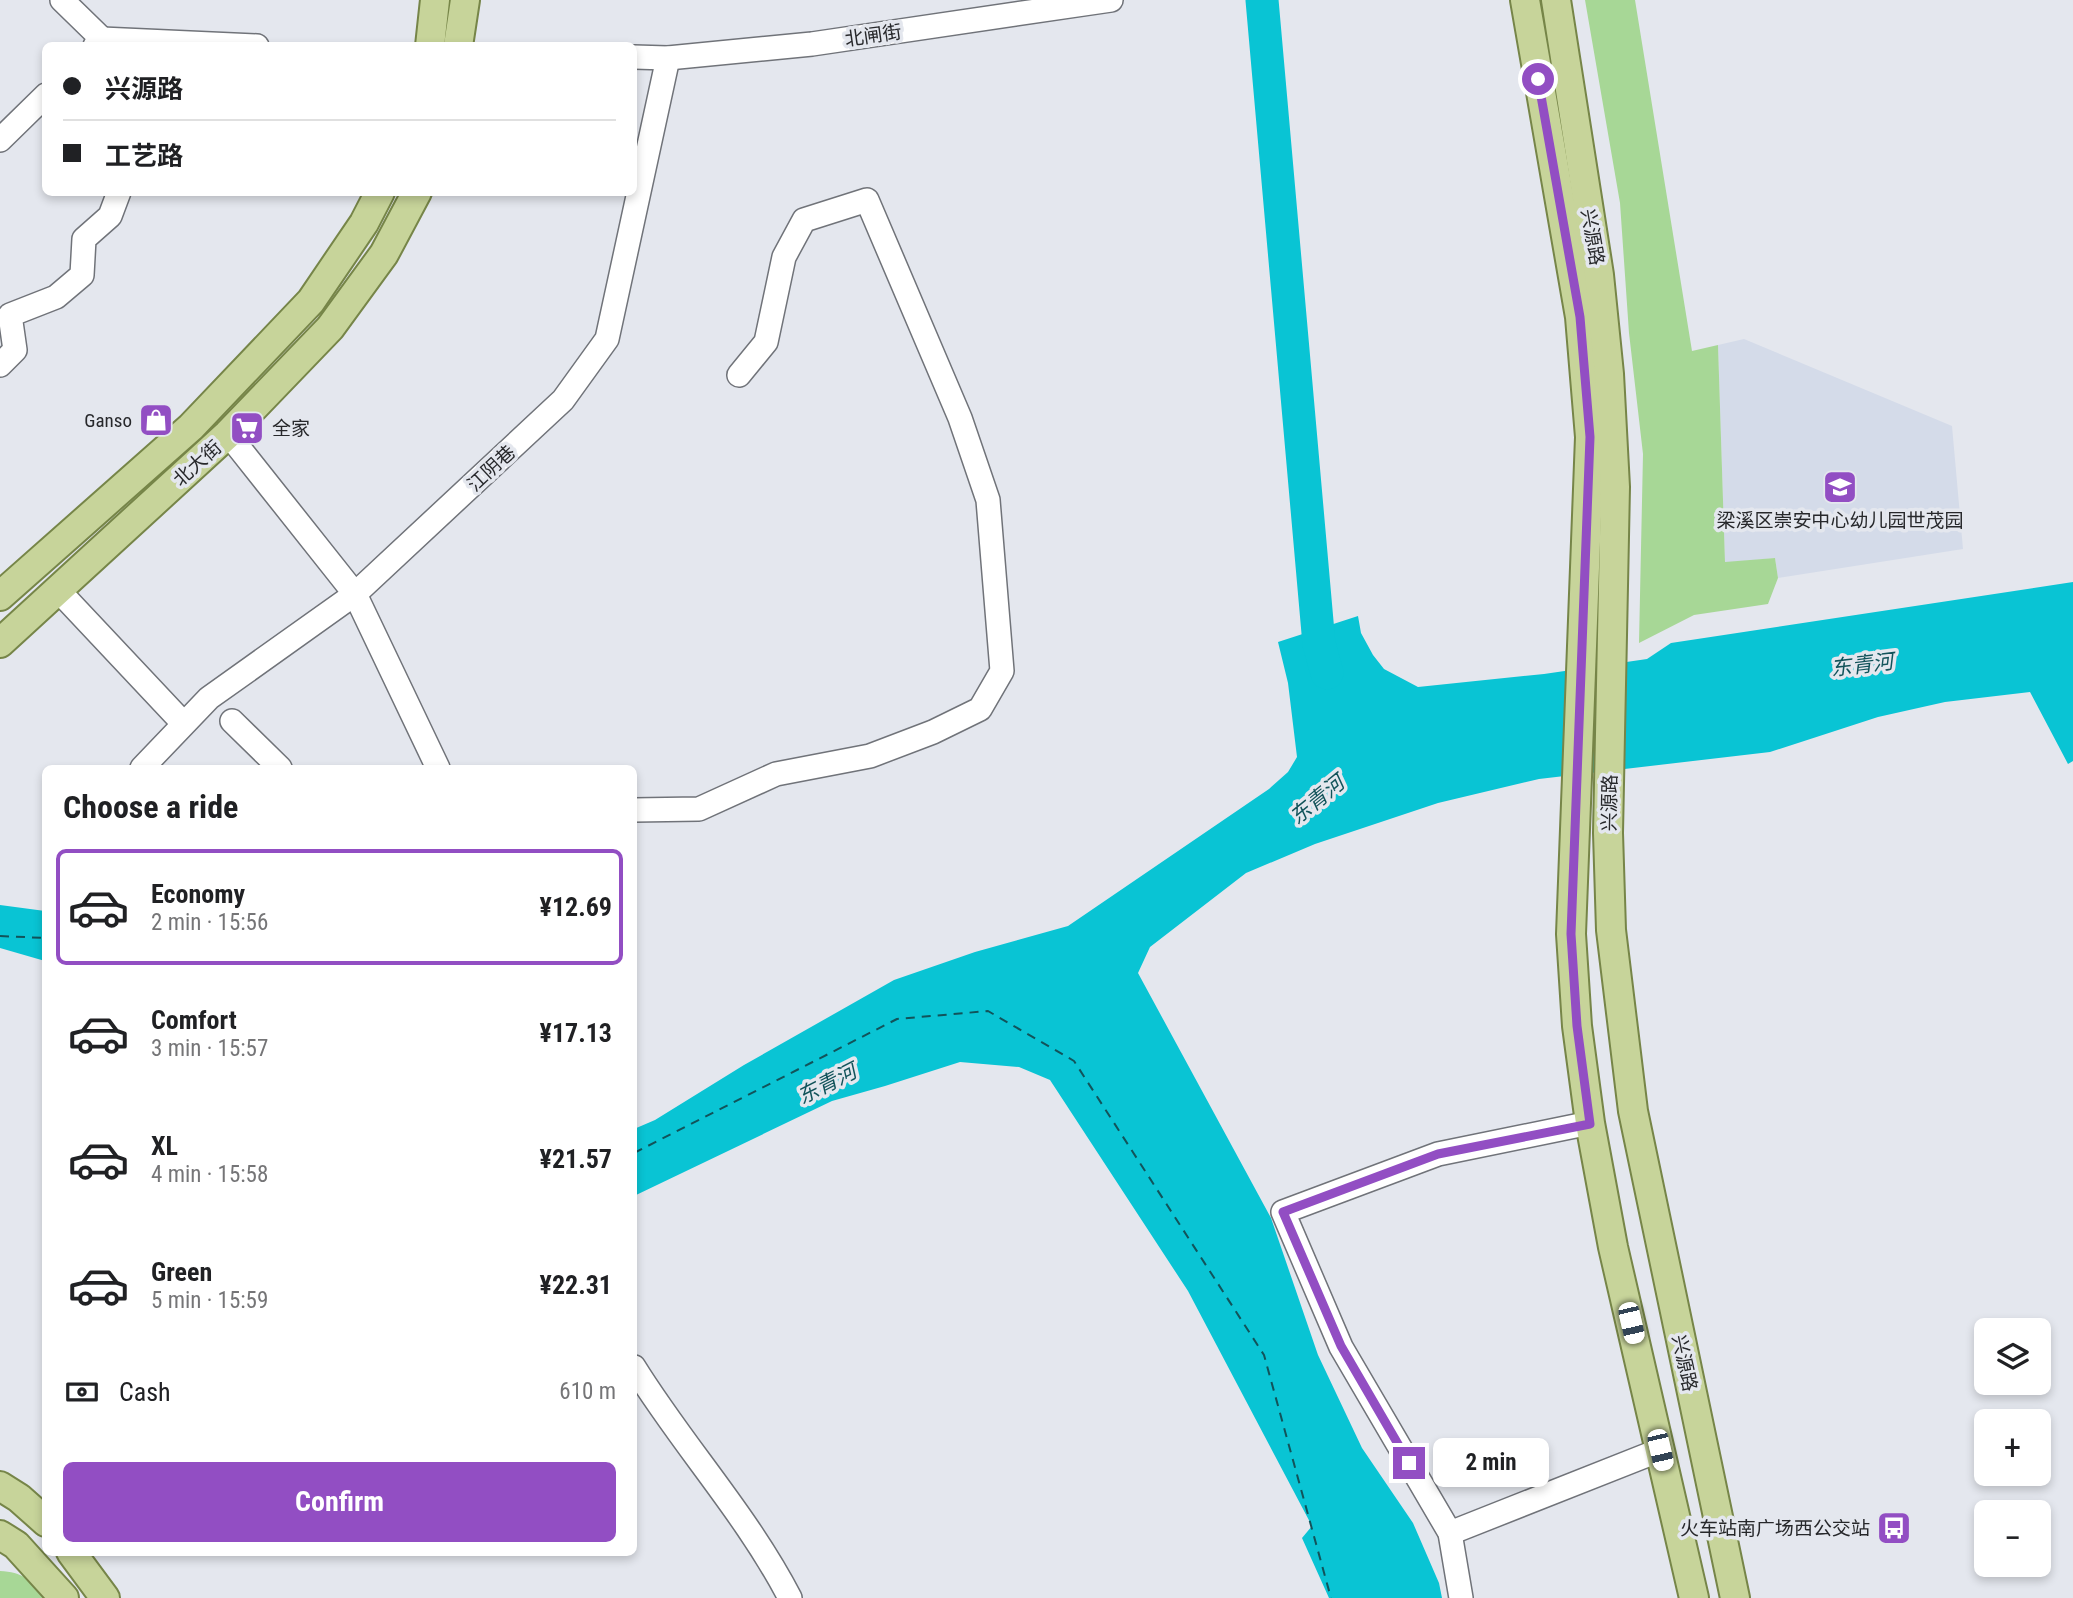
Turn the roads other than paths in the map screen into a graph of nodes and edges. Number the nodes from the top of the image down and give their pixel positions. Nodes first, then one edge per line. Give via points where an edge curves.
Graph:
1 (62, 0) edge
2 (435, 0) edge
3 (465, 0) edge
4 (1111, 0) edge
5 (1525, 0) edge
6 (1556, 0) edge
7 (98, 42) edge
8 (430, 42) edge
9 (459, 42) edge
10 (637, 57) edge
11 (668, 58) junction
12 (42, 98) edge
13 (0, 140) edge
14 (118, 196) edge
15 (378, 196) edge
16 (415, 196) edge
17 (0, 365) edge
18 (739, 375) dead end
19 (228, 434) junction
20 (57, 589) junction
21 (355, 594) junction
22 (0, 596) edge
23 (0, 643) edge
24 (232, 721) dead end
25 (183, 723) junction
26 (145, 765) edge
27 (277, 765) edge
28 (437, 765) edge
29 (637, 810) edge
30 (1590, 1124) junction
31 (637, 1372) edge
32 (1660, 1450) junction
33 (0, 1486) edge
34 (42, 1518) edge
35 (1450, 1533) junction
36 (0, 1535) edge
37 (74, 1556) edge
38 (64, 1598) edge
39 (105, 1598) edge
40 (790, 1598) edge
41 (1461, 1598) edge
42 (1694, 1598) edge
43 (1735, 1598) edge

1 - 7 street
2 - 8 main road
3 - 9 main road
4 - 11 street, 北闸街 via 812,44
5 - 30 main road, 兴源路 via 1580,317 1590,437 1571,934
6 - 43 main road, 兴源路 via 1599,275 1609,374 1615,487 1608,833 1611,930 1633,1111
10 - 11 street, 北闸街
11 - 21 street, 江阴巷 via 607,339 564,400
12 - 13 street
14 - 17 street via 110,216 84,239 82,275 56,297 10,314 15,350
15 - 22 main road, 北大街 via 312,301 191,427
16 - 19 main road, 北大街 via 384,254 330,328
18 - 29 street via 766,342 784,257 804,220 867,200 960,418 988,500 1002,671 980,709 870,756 776,774 699,809
19 - 20 main road, 北大街
19 - 21 street
20 - 23 main road, 北大街
20 - 25 street
21 - 25 street, 江阴巷 via 209,698
21 - 28 street
24 - 27 street
25 - 26 street, 江阴巷
30 - 32 main road, 兴源路
30 - 35 street via 1438,1154 1283,1212 1341,1346
31 - 40 street via 771,1561
32 - 35 street
32 - 42 main road, 兴源路
33 - 34 main road
35 - 41 street
36 - 38 main road via 16,1545
37 - 39 main road

